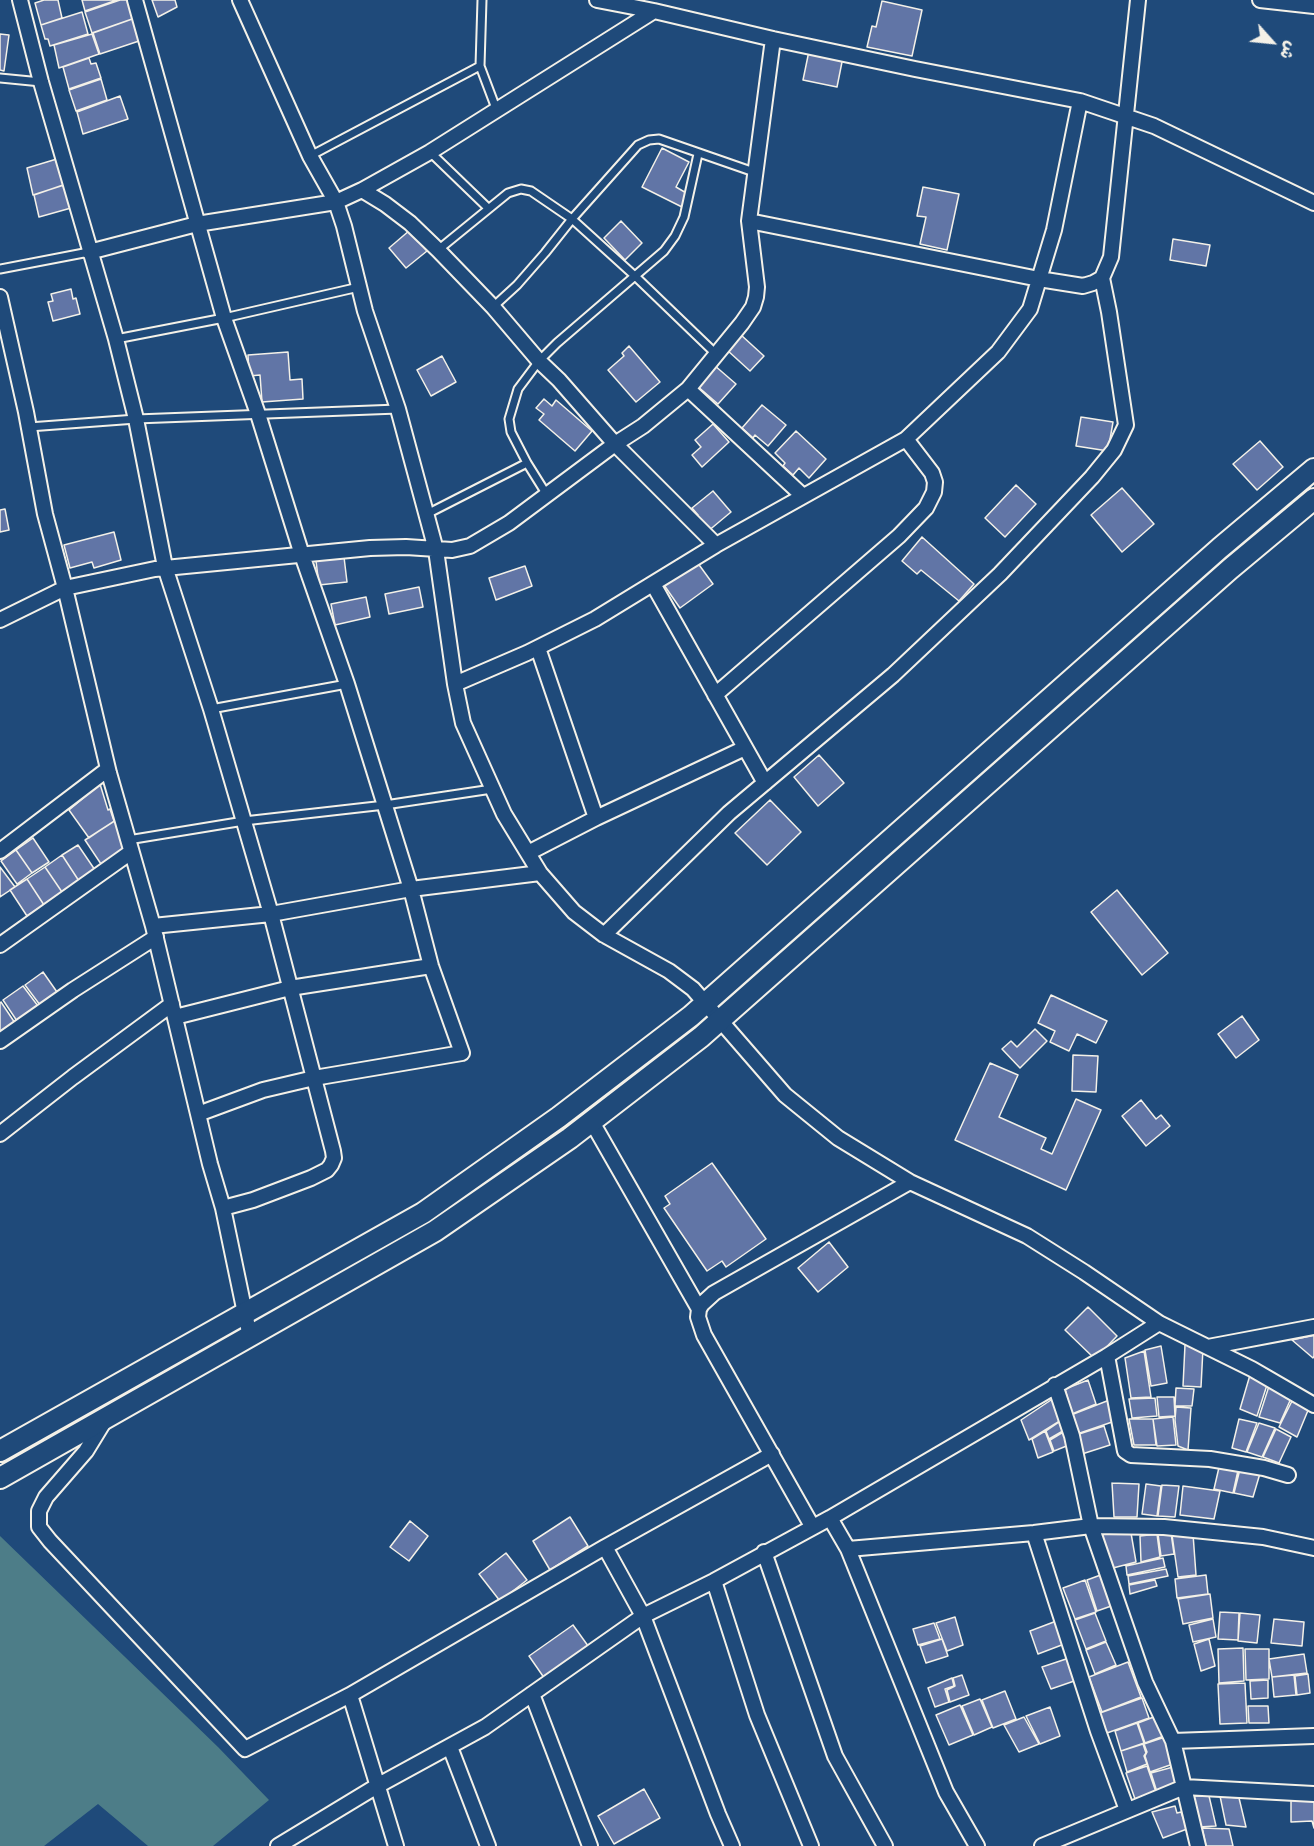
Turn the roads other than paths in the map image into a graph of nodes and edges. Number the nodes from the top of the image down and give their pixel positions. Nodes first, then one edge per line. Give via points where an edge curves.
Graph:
1 (20, 0) edge
2 (135, 0) edge
3 (240, 0) edge
4 (482, 0) edge
5 (597, 0) edge
6 (1138, 0) edge
7 (1260, 0) edge
8 (1314, 6) edge
9 (654, 11) junction
10 (773, 39) junction
11 (480, 66) junction
12 (0, 78) edge
13 (41, 82) junction
14 (1080, 101) junction
15 (497, 111) junction
16 (1126, 116) junction
17 (430, 152) junction
18 (698, 154) junction
19 (310, 156) junction
20 (754, 172) junction
21 (362, 190) junction
22 (1312, 199) edge
23 (336, 202) junction
24 (488, 208) junction
25 (572, 219) junction
26 (749, 221) junction
27 (197, 224) junction
28 (438, 250) junction
29 (89, 252) junction
30 (0, 269) edge
31 (636, 277) junction
32 (1102, 278) junction
33 (1039, 279) junction
34 (359, 287) junction
35 (0, 297) edge
36 (493, 307) junction
37 (224, 318) junction
38 (116, 339) junction
39 (716, 354) junction
40 (539, 361) junction
41 (688, 389) junction
42 (398, 409) junction
43 (258, 414) junction
44 (136, 419) junction
45 (28, 427) junction
46 (906, 439) junction
47 (615, 444) junction
48 (526, 463) junction
49 (1314, 469) edge
50 (548, 496) junction
51 (803, 496) junction
52 (1314, 499) edge
53 (425, 515) junction
54 (716, 545) junction
55 (436, 550) junction
56 (302, 555) junction
57 (165, 567) junction
58 (653, 584) junction
59 (65, 588) junction
60 (0, 620) edge
61 (538, 648) junction
62 (346, 684) junction
63 (455, 684) junction
64 (715, 695) junction
65 (211, 709) junction
66 (745, 748) junction
67 (108, 769) junction
68 (765, 783) junction
69 (492, 789) junction
70 (385, 805) junction
71 (596, 818) junction
72 (244, 821) junction
73 (129, 846) junction
74 (0, 851) edge
75 (528, 853) junction
76 (540, 873) junction
77 (411, 890) junction
78 (271, 914) junction
79 (155, 932) junction
80 (604, 935) junction
81 (0, 945) edge
82 (431, 966) junction
83 (290, 988) junction
84 (705, 1003) junction
85 (174, 1011) junction
86 (720, 1021) junction
87 (0, 1041) edge
88 (314, 1078) junction
89 (198, 1114) junction
90 (592, 1122) junction
91 (0, 1134) edge
92 (910, 1182) junction
93 (223, 1208) junction
94 (699, 1309) junction
95 (245, 1314) junction
96 (1159, 1323) junction
97 (1314, 1327) edge
98 (250, 1337) junction
99 (1208, 1347) junction
100 (1107, 1356) junction
101 (1055, 1385) junction
102 (1314, 1405) edge
103 (106, 1418) junction
104 (0, 1451) edge
105 (772, 1454) junction
106 (1288, 1474) dead end
107 (0, 1478) edge
108 (830, 1518) junction
109 (812, 1526) junction
110 (1090, 1526) junction
111 (1034, 1533) junction
112 (605, 1547) junction
113 (1314, 1548) edge
114 (848, 1549) junction
115 (764, 1552) junction
116 (714, 1581) junction
117 (643, 1616) junction
118 (532, 1694) junction
119 (350, 1695) junction
120 (1314, 1736) edge
121 (1173, 1741) junction
122 (450, 1747) junction
123 (377, 1786) junction
124 (1184, 1787) junction
125 (1314, 1794) edge
126 (1127, 1810) junction
127 (278, 1846) edge
128 (396, 1846) edge
129 (488, 1846) edge
130 (590, 1846) edge
131 (732, 1846) edge
132 (812, 1846) edge
133 (885, 1846) edge
134 (977, 1846) edge
135 (1042, 1846) edge
136 (1198, 1846) edge

1 - 13 street
2 - 27 street
3 - 19 street
4 - 11 lane
5 - 9 street
6 - 16 street
7 - 8 street
9 - 10 street
9 - 15 street
10 - 14 street
10 - 20 street
11 - 15 lane
11 - 19 lane
12 - 13 lane
13 - 29 street
14 - 16 street
14 - 33 street via 1054,230
15 - 17 street
16 - 22 street
16 - 32 street via 1111,257
17 - 21 street
17 - 24 lane
18 - 20 lane
18 - 25 lane via 659,139 638,145
18 - 31 lane via 684,217 675,236
19 - 23 street
20 - 26 street
21 - 23 street
21 - 28 street via 410,223
23 - 27 street
23 - 34 street
24 - 25 lane via 508,193 521,189 543,197
24 - 28 lane
25 - 31 lane
25 - 36 lane via 517,285
26 - 33 street
26 - 39 street via 756,297 742,323
27 - 29 street
27 - 37 street
28 - 36 street
29 - 30 lane
29 - 38 street
31 - 39 lane
31 - 40 lane
32 - 33 street via 1083,286
32 - 68 street via 1126,425 1114,450 1000,574 893,675
33 - 46 street via 1030,309 998,352
34 - 37 lane
34 - 42 street
35 - 45 street
36 - 40 street
37 - 38 lane
37 - 43 street
38 - 44 street
39 - 41 street
40 - 47 street
40 - 48 lane via 518,388 509,419
41 - 47 street
41 - 51 street
42 - 43 lane
42 - 53 street
43 - 44 lane
43 - 56 street
44 - 45 lane
44 - 57 street
45 - 59 street
46 - 51 street
46 - 64 street via 935,482 926,508 899,536
47 - 50 street
47 - 54 street
48 - 50 lane
48 - 53 lane
49 - 84 street
50 - 55 street via 470,546
51 - 54 street
52 - 86 street
53 - 55 street
54 - 58 street
55 - 56 street via 370,548
55 - 63 street
56 - 57 street
56 - 62 street
57 - 59 street
57 - 65 street
58 - 61 street
58 - 64 street
59 - 60 street
59 - 67 street
61 - 63 street
61 - 71 street
62 - 65 lane
62 - 70 street
63 - 69 street via 463,723
64 - 66 street
65 - 72 street
66 - 68 street
66 - 71 street
67 - 73 street
67 - 74 street
68 - 80 street
69 - 70 lane
69 - 75 street
70 - 72 lane
70 - 77 street
71 - 75 street
72 - 73 lane
72 - 78 street
73 - 79 street
73 - 81 street
75 - 76 street
76 - 77 street
76 - 80 street via 574,912
77 - 78 street
77 - 82 street
78 - 79 street
78 - 83 street
79 - 85 street
79 - 87 street
80 - 84 street via 669,971
82 - 83 street
82 - 88 street via 462,1053
83 - 85 street
83 - 88 street
84 - 86 street
84 - 95 street via 626,1068 423,1214
85 - 89 street
85 - 91 street via 73,1077
86 - 90 street
86 - 92 street via 785,1095 838,1138
88 - 89 street via 263,1090
88 - 93 street via 333,1151 331,1165 285,1189
89 - 93 street
90 - 94 street
90 - 98 street via 435,1231
92 - 94 street via 714,1293
92 - 96 street via 1027,1236
93 - 95 street
94 - 105 street via 704,1335
95 - 98 street
95 - 104 street
96 - 99 street
96 - 100 street
97 - 99 street
98 - 103 street
99 - 102 street
100 - 101 street
100 - 106 street via 1125,1451 1131,1455 1176,1455
101 - 108 street
101 - 110 street via 1072,1436
103 - 107 street
103 - 119 street via 86,1451 46,1497 39,1511 39,1527 50,1541 245,1749
105 - 109 street
105 - 112 street
108 - 109 street
108 - 114 street
109 - 115 street
110 - 111 street
110 - 113 street via 1164,1527
110 - 121 street via 1145,1682
111 - 114 street
111 - 126 street
112 - 117 street
112 - 119 street
114 - 134 street via 946,1792
115 - 116 street
115 - 133 street via 835,1756
116 - 117 street
116 - 132 street via 757,1715
117 - 118 street
117 - 131 street
118 - 122 street
118 - 130 street
119 - 123 street
120 - 121 street
121 - 124 street
122 - 123 street
122 - 129 street
123 - 127 street
123 - 128 street
124 - 125 street
124 - 126 street
124 - 136 street
126 - 135 street

